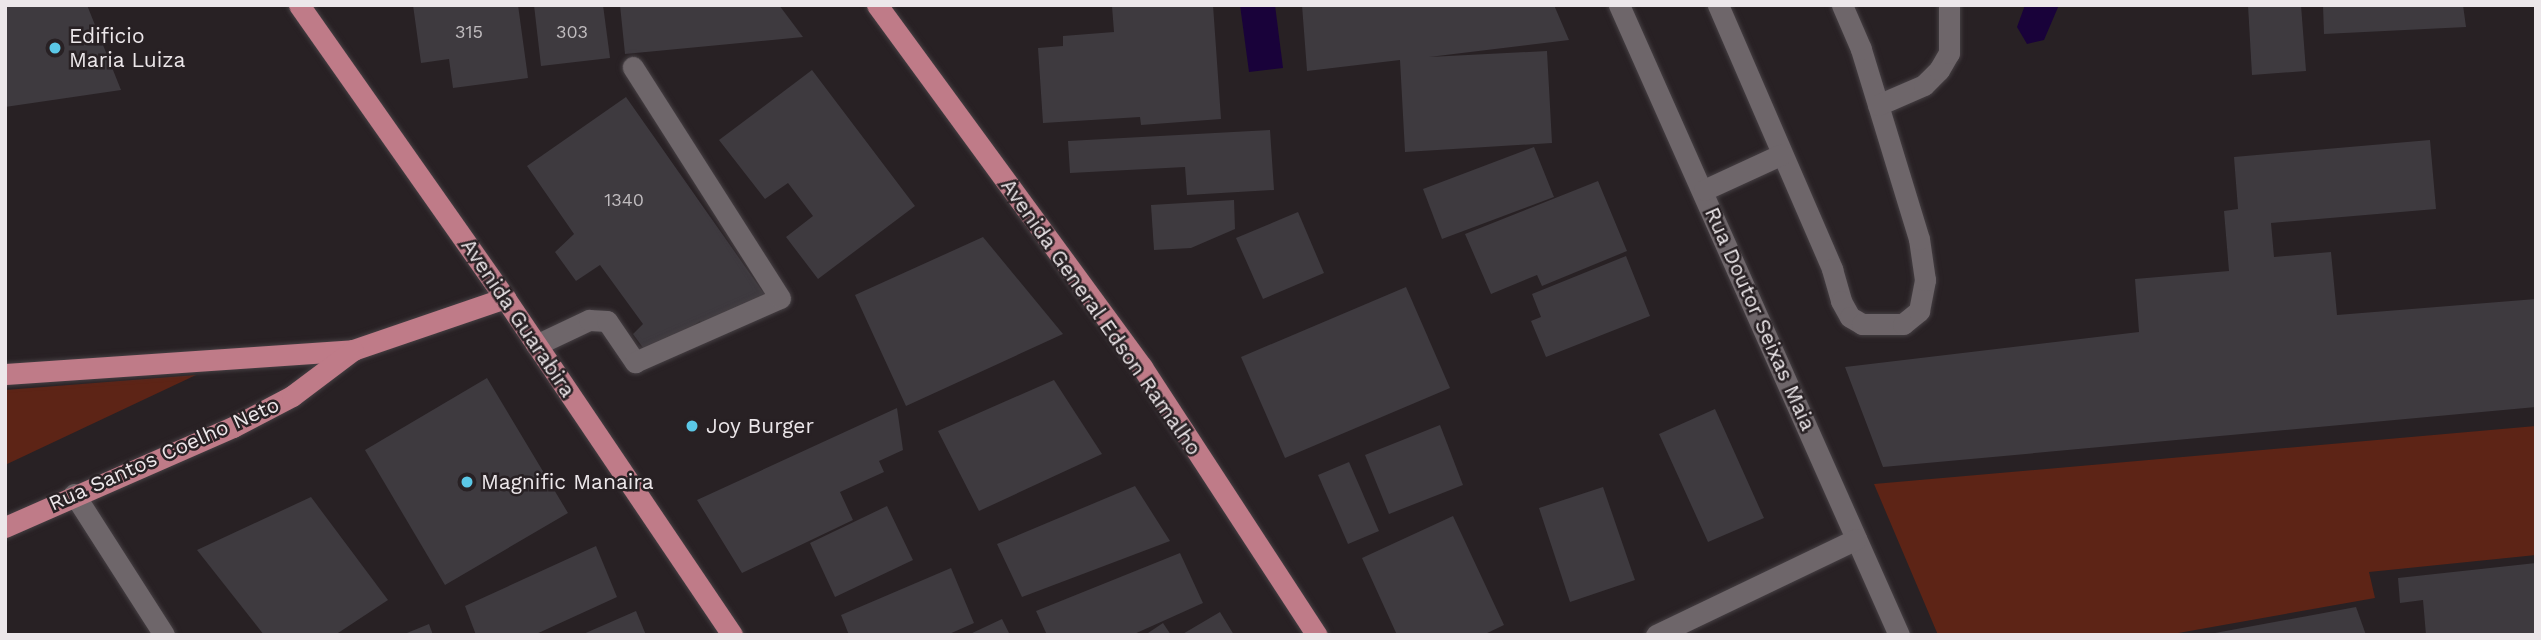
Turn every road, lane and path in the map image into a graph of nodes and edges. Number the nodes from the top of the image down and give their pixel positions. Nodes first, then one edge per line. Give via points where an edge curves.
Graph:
1 (299, 5) edge
2 (877, 5) edge
3 (1619, 5) edge
4 (1718, 5) edge
5 (1842, 5) edge
6 (1950, 5) edge
7 (633, 67) dead end
8 (1878, 105) junction
9 (1780, 155) junction
10 (1704, 190) junction
11 (505, 298) junction
12 (536, 345) junction
13 (353, 350) junction
14 (5, 374) edge
15 (74, 494) junction
16 (5, 527) edge
17 (1856, 538) junction
18 (164, 635) edge
19 (732, 635) edge
20 (1317, 635) edge
21 (1656, 635) edge
22 (1899, 635) edge

1 - 11 main road, Avenida Guarabira
2 - 20 main road, Avenida General Edson Ramalho via 1142,368
3 - 10 street, Rua Doutor Seixas Maia
4 - 9 street
5 - 8 street
6 - 8 street via 1949,53 1939,70 1924,85
7 - 12 street via 780,298 635,362 607,321 589,320
8 - 9 street via 1919,240 1925,281 1919,311 1903,324 1862,324 1850,317
9 - 10 street
10 - 17 street, Rua Doutor Seixas Maia
11 - 12 main road, Avenida Guarabira
11 - 13 main road
12 - 19 main road, Avenida Guarabira
13 - 14 main road
13 - 15 main road, Rua Santos Coelho Neto via 292,396 233,427
15 - 16 main road, Rua Santos Coelho Neto
15 - 18 street
17 - 21 street
17 - 22 street, Rua Doutor Seixas Maia

